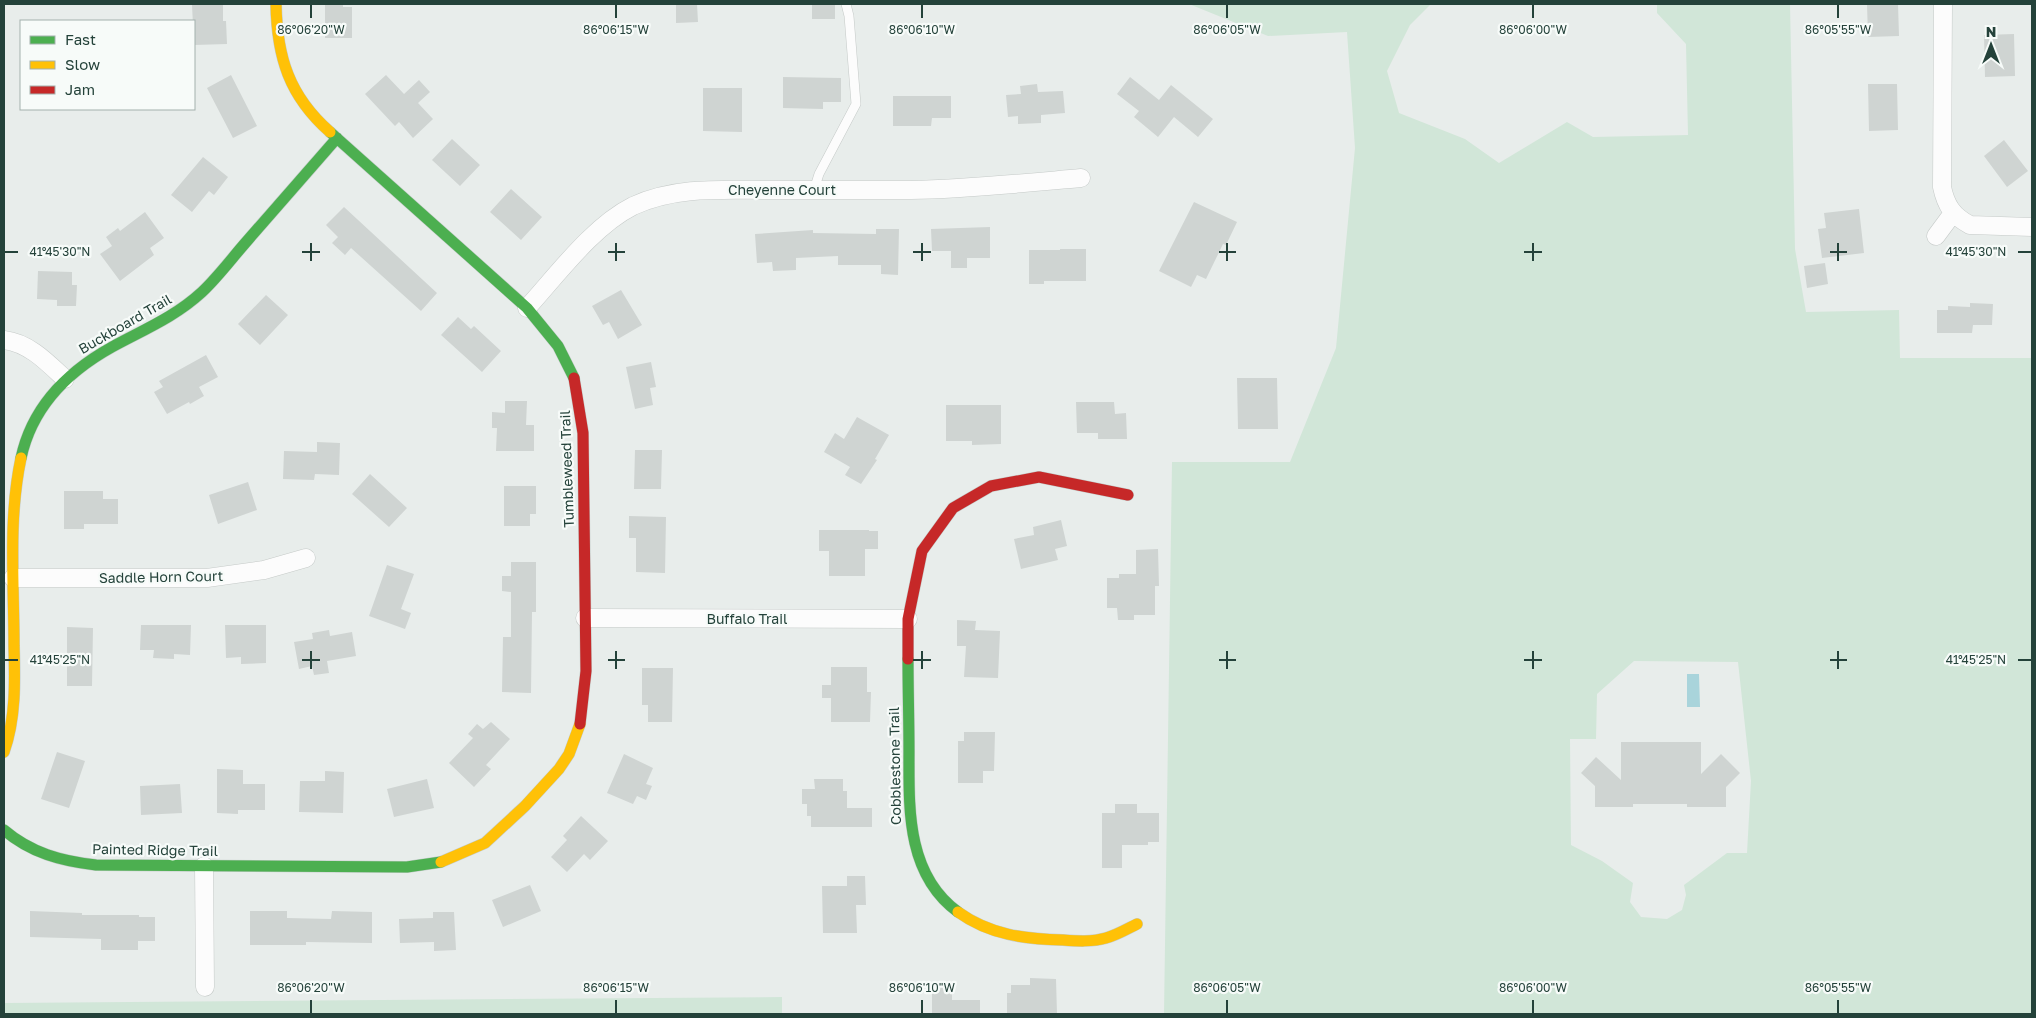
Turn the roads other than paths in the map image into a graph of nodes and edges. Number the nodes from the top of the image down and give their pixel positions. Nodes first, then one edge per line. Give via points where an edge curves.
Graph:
1 (276, 4) edge
2 (846, 4) edge
3 (1942, 4) edge
4 (337, 138) junction
5 (1081, 178) dead end
6 (814, 190) junction
7 (1953, 213) junction
8 (2032, 228) edge
9 (1936, 236) dead end
10 (527, 308) junction
11 (4, 340) edge
12 (65, 379) junction
13 (1128, 495) dead end
14 (306, 558) dead end
15 (13, 578) junction
16 (585, 618) junction
17 (908, 619) junction
18 (4, 752) edge
19 (4, 830) edge
20 (204, 866) junction
21 (315, 866) joint
22 (1137, 924) dead end
23 (205, 986) dead end

1 - 4 street, Tumbleweed Trail via 280,56 290,84 316,120
2 - 6 lane via 856,104 819,174
3 - 7 street via 1942,187 1947,206
4 - 10 street, Tumbleweed Trail
4 - 12 street, Buckboard Trail via 185,307 162,323 89,360
5 - 6 street, Cheyenne Court via 962,188
6 - 10 street, Cheyenne Court via 710,190 651,198 616,216 594,234
7 - 8 street via 1970,225
7 - 9 street
10 - 16 street, Tumbleweed Trail via 553,339 572,371 579,399 583,433
11 - 12 street via 33,350
12 - 15 street, Buckboard Trail via 36,414 21,454 13,507
13 - 17 street, Cobblestone Trail via 1039,477 991,486 953,508 922,551
14 - 15 street, Saddle Horn Court via 264,570 208,578
15 - 18 street, Buckboard Trail via 14,692 9,738
16 - 17 street, Buffalo Trail
16 - 21 street, Tumbleweed Trail via 584,701 569,754 525,806 492,837 470,851 437,863 407,867
17 - 22 street, Cobblestone Trail via 910,828 922,868 938,895 966,918 986,929 1026,940 1097,940
19 - 20 street, Painted Ridge Trail via 54,859 96,865
20 - 21 street, Painted Ridge Trail
20 - 23 street

